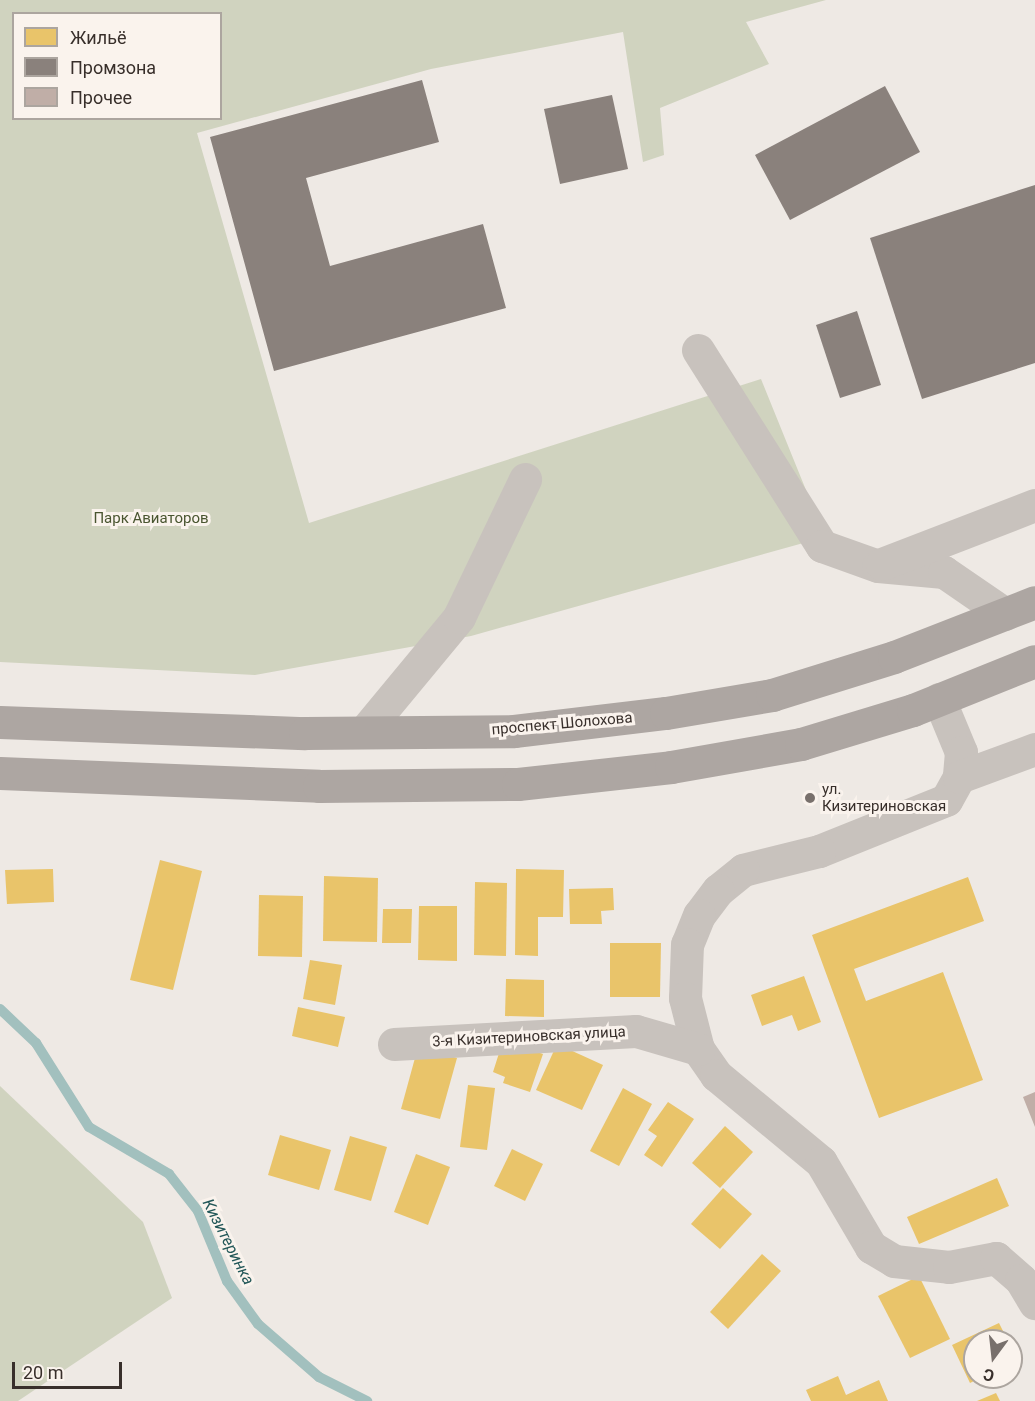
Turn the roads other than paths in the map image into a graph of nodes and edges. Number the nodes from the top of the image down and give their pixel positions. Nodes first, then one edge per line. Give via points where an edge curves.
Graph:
1 (698, 350) dead end
2 (525, 479) dead end
3 (1035, 505) edge
4 (878, 566) junction
5 (1035, 602) edge
6 (1005, 614) junction
7 (1035, 661) edge
8 (939, 699) junction
9 (0, 722) edge
10 (364, 732) junction
11 (1035, 749) edge
12 (0, 773) edge
13 (960, 777) junction
14 (394, 1044) dead end
15 (698, 1049) junction
16 (1035, 1303) edge

1 - 4 street via 822,546
2 - 10 street via 459,617
3 - 4 street
4 - 6 street via 944,572
5 - 6 main road, проспект Шолохова
6 - 10 main road, проспект Шолохова via 894,657 772,695 666,713 514,731
7 - 8 main road
8 - 12 main road via 801,744 671,767 518,784 319,786
8 - 13 street via 961,752
9 - 10 main road, проспект Шолохова
11 - 13 street
13 - 15 street via 946,800 819,851 743,870 718,890 699,915 687,944 685,998
14 - 15 street, 3-я Кизитериновская улица via 636,1031
15 - 16 street via 716,1075 821,1162 871,1247 894,1261 949,1267 996,1258 1021,1280

